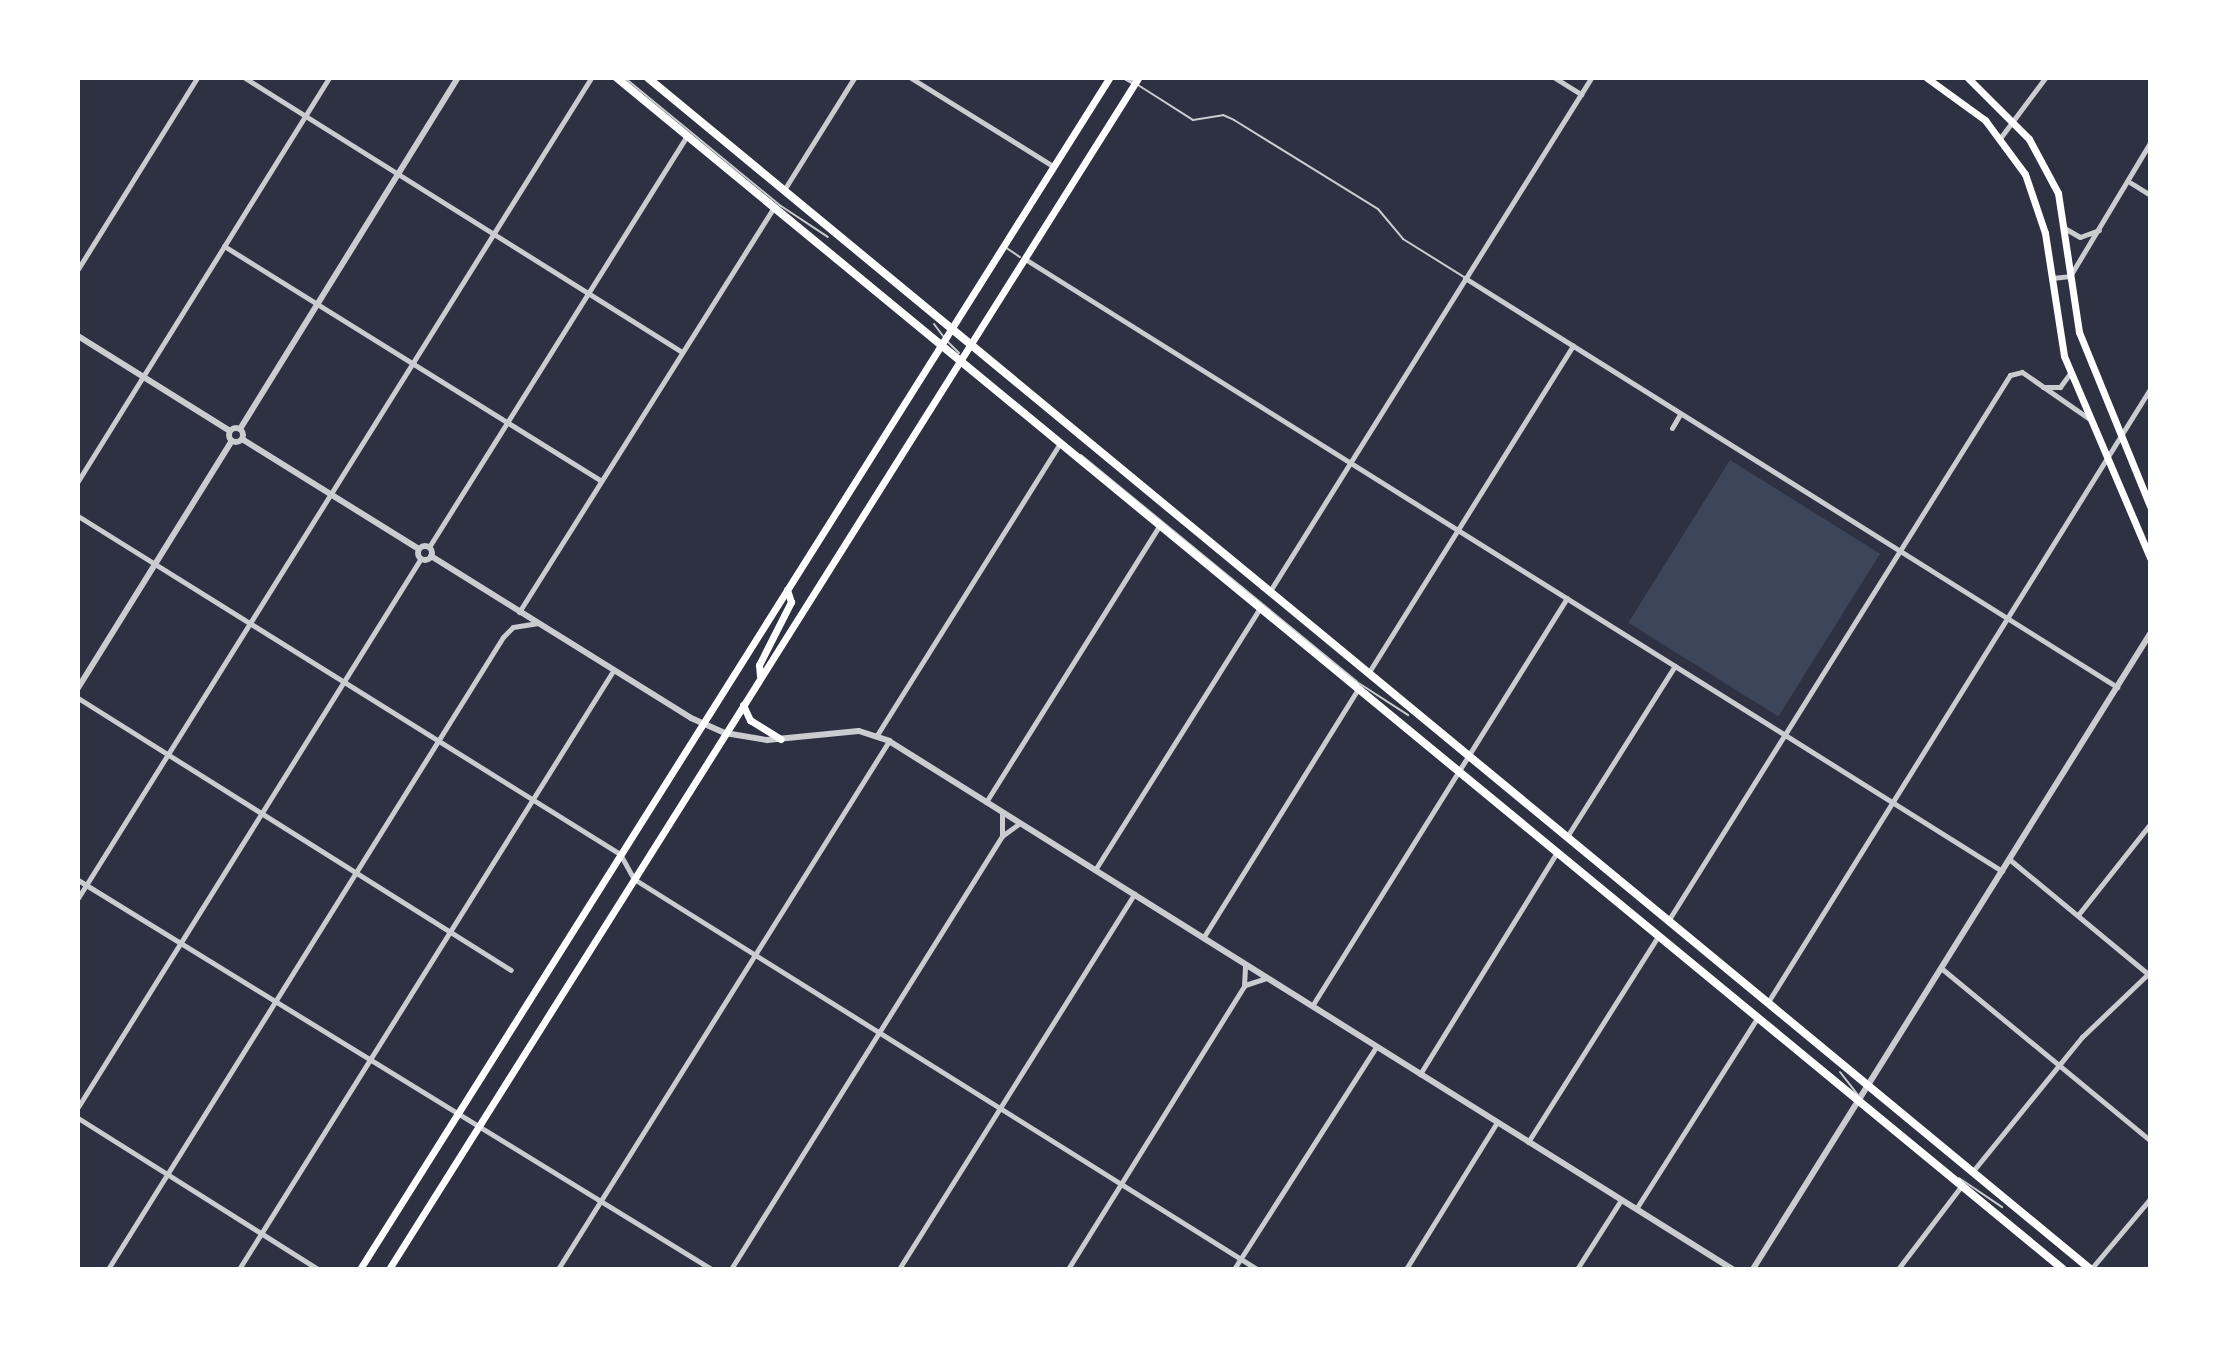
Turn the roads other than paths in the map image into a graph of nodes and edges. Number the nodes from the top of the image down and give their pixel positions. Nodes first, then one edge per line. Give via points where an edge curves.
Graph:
1 (197, 78) edge
2 (245, 78) edge
3 (329, 78) edge
4 (458, 78) edge
5 (591, 78) edge
6 (617, 78) edge
7 (625, 78) edge
8 (648, 78) edge
9 (854, 78) edge
10 (911, 78) edge
11 (1109, 78) edge
12 (1126, 78) edge
13 (1555, 78) edge
14 (1591, 78) edge
15 (1927, 78) edge
16 (1968, 78) edge
17 (2045, 78) edge
18 (1136, 81) edge
19 (1581, 94) junction
20 (306, 116) junction
21 (2015, 122) junction
22 (687, 136) junction
23 (2001, 137) junction
24 (2150, 143) edge
25 (1054, 167) junction
26 (398, 173) junction
27 (2130, 182) junction
28 (784, 190) junction
29 (2150, 195) edge
30 (773, 208) junction
31 (2066, 229) junction
32 (2100, 230) junction
33 (494, 233) junction
34 (828, 237) dead end
35 (224, 246) junction
36 (1004, 247) junction
37 (1025, 259) junction
38 (78, 269) edge
39 (2070, 276) junction
40 (1465, 278) junction
41 (2052, 278) junction
42 (588, 292) junction
43 (317, 305) junction
44 (934, 324) dead end
45 (952, 328) junction
46 (78, 336) edge
47 (943, 342) junction
48 (972, 344) junction
49 (1573, 345) junction
50 (682, 352) junction
51 (962, 360) junction
52 (412, 364) junction
53 (2071, 372) junction
54 (143, 377) junction
55 (2042, 386) junction
56 (2150, 389) edge
57 (1680, 414) junction
58 (2092, 420) junction
59 (506, 423) junction
60 (1672, 428) dead end
61 (240, 429) junction
62 (230, 431) junction
63 (2120, 438) junction
64 (242, 439) junction
65 (232, 441) junction
66 (1059, 445) junction
67 (2108, 458) junction
68 (1349, 462) junction
69 (78, 481) edge
70 (601, 481) junction
71 (331, 494) junction
72 (2150, 506) edge
73 (78, 516) edge
74 (1159, 526) junction
75 (1459, 530) junction
76 (429, 547) junction
77 (419, 549) junction
78 (1900, 551) junction
79 (431, 556) junction
80 (421, 558) junction
81 (2150, 558) edge
82 (156, 566) junction
83 (787, 590) junction
84 (1270, 591) junction
85 (1567, 598) junction
86 (1260, 608) junction
87 (519, 612) junction
88 (2009, 619) junction
89 (537, 623) junction
90 (250, 624) junction
91 (2150, 634) edge
92 (1675, 666) junction
93 (613, 671) junction
94 (1369, 672) junction
95 (760, 678) junction
96 (343, 683) junction
97 (2117, 687) junction
98 (78, 688) edge
99 (1359, 688) junction
100 (78, 698) edge
101 (743, 705) junction
102 (1408, 715) dead end
103 (703, 723) junction
104 (725, 733) junction
105 (877, 735) junction
106 (1785, 735) junction
107 (780, 739) junction
108 (438, 740) junction
109 (889, 741) junction
110 (168, 754) junction
111 (1469, 754) junction
112 (1459, 770) junction
113 (532, 799) junction
114 (986, 802) junction
115 (1892, 803) junction
116 (1002, 812) junction
117 (262, 814) junction
118 (1020, 823) junction
119 (2150, 824) edge
120 (1568, 835) junction
121 (1002, 836) junction
122 (1558, 852) junction
123 (620, 854) junction
124 (2009, 859) junction
125 (1095, 870) junction
126 (2002, 871) junction
127 (356, 872) junction
128 (634, 879) junction
129 (78, 880) edge
130 (86, 885) junction
131 (1134, 894) junction
132 (78, 898) edge
133 (2078, 915) junction
134 (1668, 921) junction
135 (450, 931) junction
136 (1658, 936) junction
137 (1203, 938) junction
138 (180, 944) junction
139 (756, 955) junction
140 (1245, 964) junction
141 (1941, 968) junction
142 (511, 970) dead end
143 (2149, 974) edge
144 (1267, 978) junction
145 (1244, 986) junction
146 (275, 1002) junction
147 (1768, 1003) junction
148 (1312, 1006) junction
149 (1757, 1018) junction
150 (878, 1032) junction
151 (1376, 1047) junction
152 (369, 1061) junction
153 (2060, 1066) junction
154 (1840, 1072) dead end
155 (1420, 1074) junction
156 (1867, 1086) junction
157 (1858, 1100) junction
158 (78, 1107) edge
159 (1000, 1108) junction
160 (456, 1116) junction
161 (78, 1118) edge
162 (1497, 1122) junction
163 (479, 1124) junction
164 (2150, 1140) edge
165 (1528, 1142) junction
166 (1972, 1172) junction
167 (166, 1174) junction
168 (1122, 1184) junction
169 (1963, 1184) junction
170 (2150, 1199) edge
171 (602, 1200) junction
172 (1621, 1200) junction
173 (2002, 1207) dead end
174 (1636, 1209) junction
175 (261, 1233) junction
176 (1240, 1258) junction
177 (108, 1269) edge
178 (239, 1269) edge
179 (318, 1269) edge
180 (360, 1269) edge
181 (389, 1269) edge
182 (558, 1269) edge
183 (711, 1269) edge
184 (731, 1269) edge
185 (899, 1269) edge
186 (1068, 1269) edge
187 (1234, 1269) edge
188 (1257, 1269) edge
189 (1406, 1269) edge
190 (1577, 1269) edge
191 (1732, 1269) edge
192 (1753, 1269) edge
193 (1898, 1269) edge
194 (2063, 1269) edge
195 (2090, 1269) edge

1 - 38 street
2 - 20 street
3 - 20 street
4 - 26 street
5 - 33 street
6 - 22 main road
7 - 34 lane via 781,206
8 - 28 main road
9 - 28 street
10 - 25 street
11 - 25 main road
12 - 18 street
13 - 19 street
14 - 19 street
15 - 23 main road
16 - 21 main road
17 - 21 street
18 - 37 main road
18 - 40 lane via 1193,120 1223,115 1234,120 1378,209 1403,239
19 - 40 street
20 - 26 street
20 - 35 street
21 - 23 street
21 - 31 main road via 2042,157
22 - 30 main road
22 - 42 street
23 - 41 main road via 2038,204
24 - 27 street
25 - 36 main road
26 - 33 street
26 - 43 street
27 - 29 street
27 - 32 street
28 - 45 main road
30 - 47 main road
30 - 50 street
31 - 32 street via 2080,237
31 - 39 main road
32 - 39 street
33 - 42 street
33 - 52 street
35 - 43 street
35 - 54 street
36 - 37 lane
36 - 45 main road
37 - 48 main road
37 - 68 street
39 - 41 street
39 - 63 main road via 2079,332
40 - 49 street
40 - 68 street
41 - 53 main road via 2057,329
42 - 50 street
42 - 59 street
43 - 52 street
43 - 61 street
44 - 47 lane
45 - 47 main road
45 - 48 main road
46 - 54 street
47 - 51 main road
47 - 83 main road
48 - 51 main road
48 - 84 main road
49 - 57 street
49 - 75 street
50 - 70 street
51 - 66 main road
51 - 95 main road
51 - 102 lane via 1357,682
52 - 59 street
52 - 71 street
53 - 55 street via 2060,387
53 - 58 main road
54 - 62 street
54 - 69 street
55 - 58 street
55 - 78 street via 2016,371
56 - 63 street
57 - 60 street
57 - 78 street
58 - 67 main road
59 - 70 street
59 - 76 street
61 - 62 street
61 - 64 street
62 - 65 street
63 - 67 street
63 - 72 main road
64 - 65 street
64 - 71 street
65 - 82 street
66 - 74 main road
66 - 105 street
67 - 81 main road
67 - 88 street
68 - 75 street
68 - 84 street
70 - 87 street
71 - 77 street
71 - 90 street
73 - 82 street
74 - 86 main road
74 - 114 street
75 - 85 street
75 - 94 street
76 - 77 street
76 - 79 street
77 - 80 street
78 - 88 street
78 - 106 street
79 - 80 street
79 - 87 street
80 - 96 street
82 - 90 street
82 - 98 street
83 - 95 main road via 791,602 759,665
83 - 103 main road
84 - 94 main road
85 - 92 street
85 - 111 street
86 - 99 main road
86 - 125 street
87 - 89 street
88 - 97 street
88 - 115 street
89 - 93 street
89 - 108 street via 513,627 503,637
90 - 96 street
90 - 110 street
91 - 97 street
92 - 106 street
92 - 120 street
93 - 103 street
93 - 113 street
94 - 111 main road
95 - 101 main road
96 - 108 street
96 - 117 street
97 - 124 street
99 - 112 main road
99 - 137 street
100 - 110 street
101 - 104 main road
101 - 107 main road via 750,720
103 - 104 street
103 - 123 main road
104 - 107 street
104 - 128 main road
105 - 107 street via 838,730
105 - 109 street
106 - 115 street
106 - 134 street
108 - 113 street
108 - 127 street
109 - 114 street
109 - 139 street
110 - 117 street
110 - 130 street
111 - 112 street
111 - 120 main road
112 - 122 main road
112 - 148 street
113 - 123 street
113 - 135 street
114 - 116 street
115 - 126 street
115 - 147 street
116 - 118 street
116 - 121 street
117 - 127 street
117 - 138 street
118 - 121 street
118 - 125 street
119 - 133 street
120 - 134 main road
121 - 150 street
122 - 136 main road
122 - 155 street
123 - 128 street
123 - 160 main road
124 - 126 street
124 - 133 street
125 - 131 street
126 - 141 street
127 - 135 street
127 - 146 street
128 - 139 street
128 - 163 main road
129 - 130 street
130 - 132 street
130 - 138 street
131 - 137 street
131 - 159 street
133 - 143 street
134 - 147 main road
135 - 142 street
135 - 152 street
136 - 149 main road
136 - 165 street
137 - 140 street
138 - 146 street
138 - 158 street
139 - 150 street
139 - 171 street
140 - 144 street
140 - 145 street
141 - 153 street
141 - 156 street
143 - 153 street via 2110,1008
144 - 145 street
144 - 148 street
145 - 168 street
146 - 152 street
146 - 167 street
147 - 156 main road
148 - 151 street
149 - 157 main road
149 - 174 street
150 - 159 street
150 - 184 street
151 - 155 street
151 - 176 street
152 - 160 street
152 - 175 street
153 - 164 street
153 - 166 street
154 - 157 lane
155 - 162 street
156 - 157 street
156 - 166 main road
157 - 169 main road
157 - 173 lane via 1922,1153
157 - 192 street
159 - 168 street
159 - 185 street
160 - 163 street
160 - 180 main road
161 - 167 street
162 - 165 street
162 - 189 street
163 - 171 street
163 - 181 main road
165 - 172 street
166 - 195 main road
167 - 175 street
167 - 177 street
168 - 176 street
168 - 186 street
169 - 193 street
169 - 194 main road
170 - 195 street
171 - 182 street
171 - 183 street
172 - 174 street
172 - 190 street
174 - 191 street
175 - 178 street
175 - 179 street
176 - 187 street
176 - 188 street

